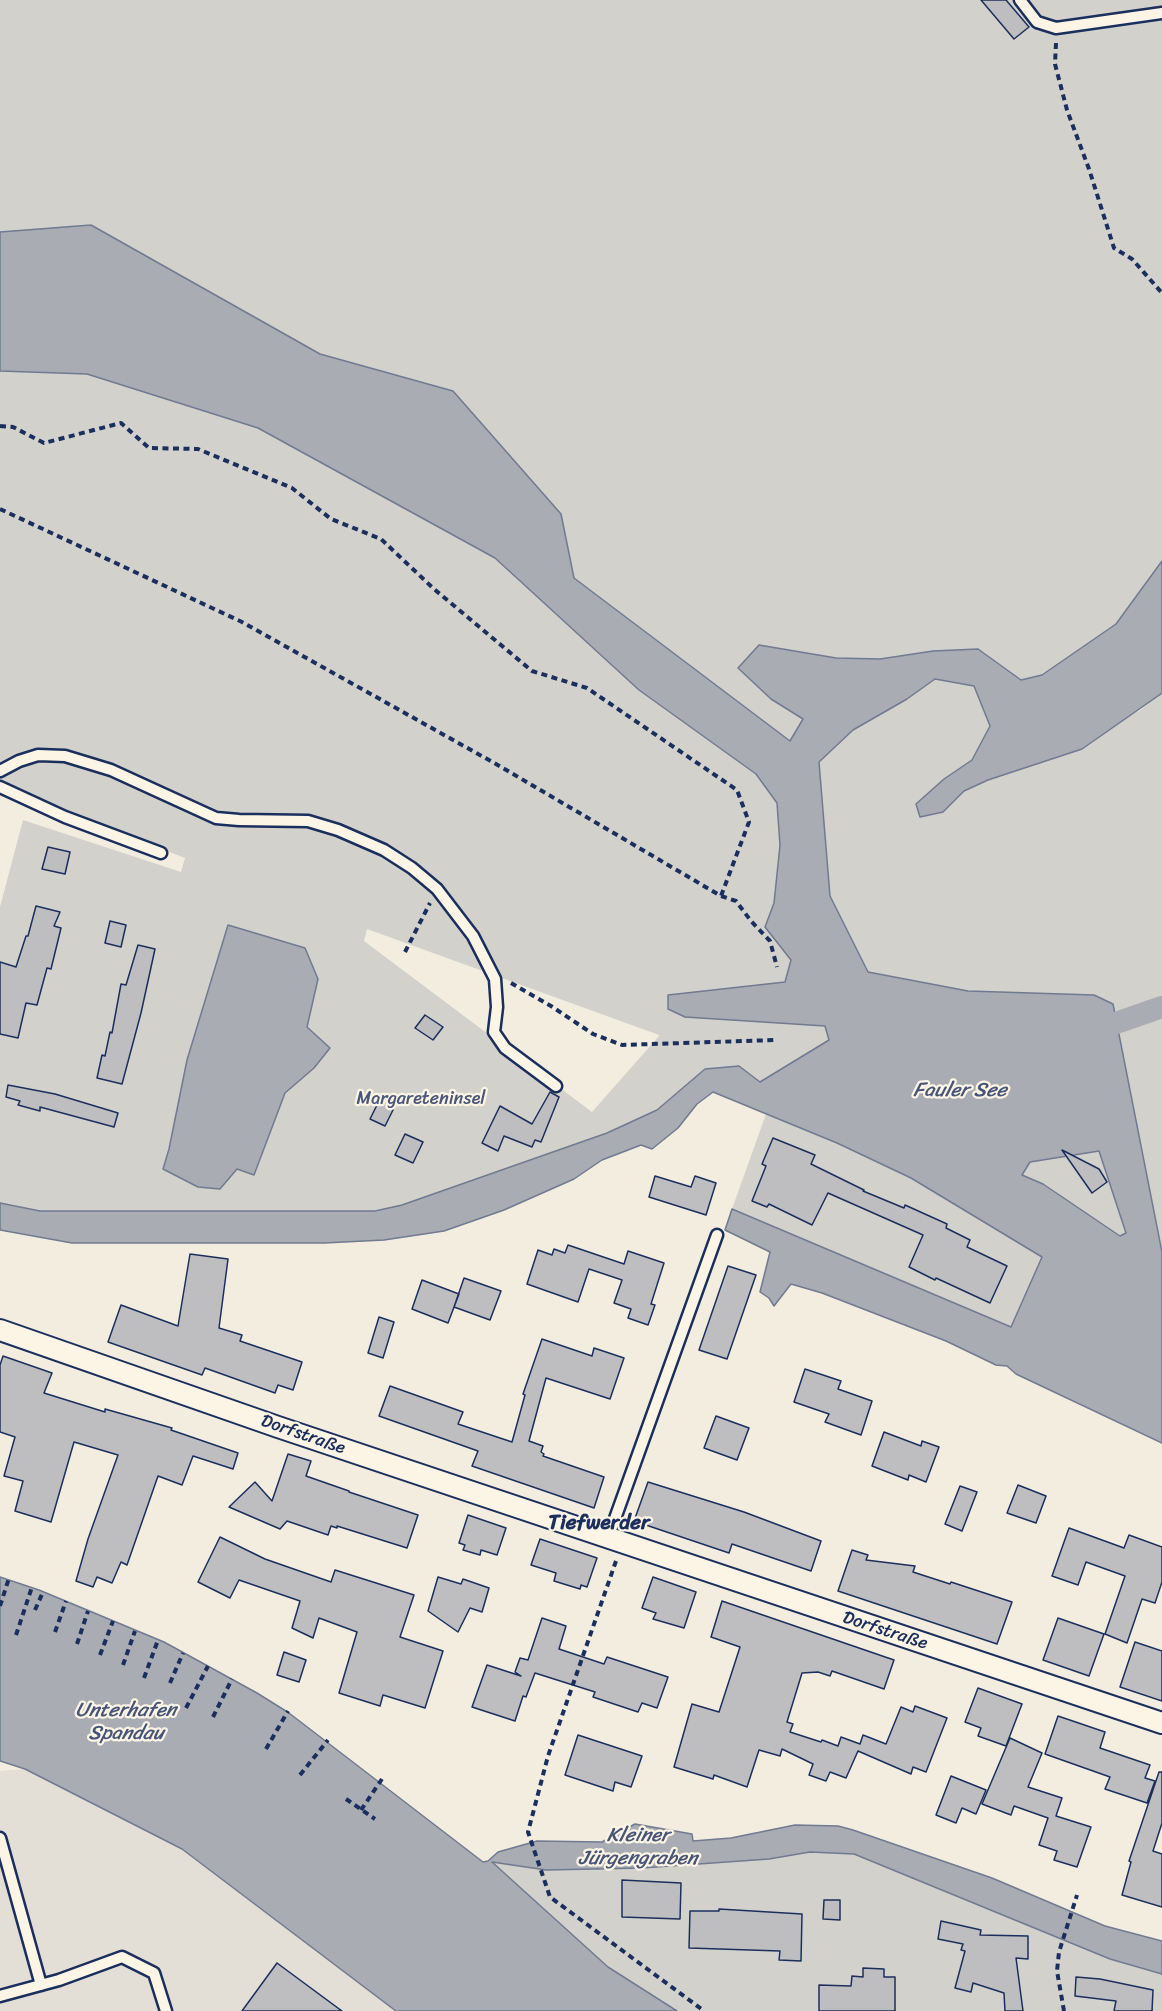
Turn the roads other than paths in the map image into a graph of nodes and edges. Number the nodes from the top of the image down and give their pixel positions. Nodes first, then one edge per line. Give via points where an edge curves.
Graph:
1 (1020, 0) edge
2 (1162, 13) edge
3 (0, 771) edge
4 (0, 787) edge
5 (161, 853) dead end
6 (556, 1086) dead end
7 (717, 1236) dead end
8 (0, 1330) edge
9 (615, 1541) junction
10 (1162, 1723) edge
11 (0, 1838) edge
12 (40, 1985) junction
13 (0, 1996) edge
14 (166, 2011) edge

1 - 2 lane via 1037,22 1056,28
3 - 6 lane via 38,755 65,756 111,770 216,818 308,821 384,850 437,889 473,936 495,979 494,1032 505,1048
4 - 5 lane via 65,817
7 - 9 lane
8 - 9 street, Dorfstraße
9 - 10 street, Dorfstraße
11 - 12 lane
12 - 13 lane
12 - 14 lane via 122,1957 154,1973

